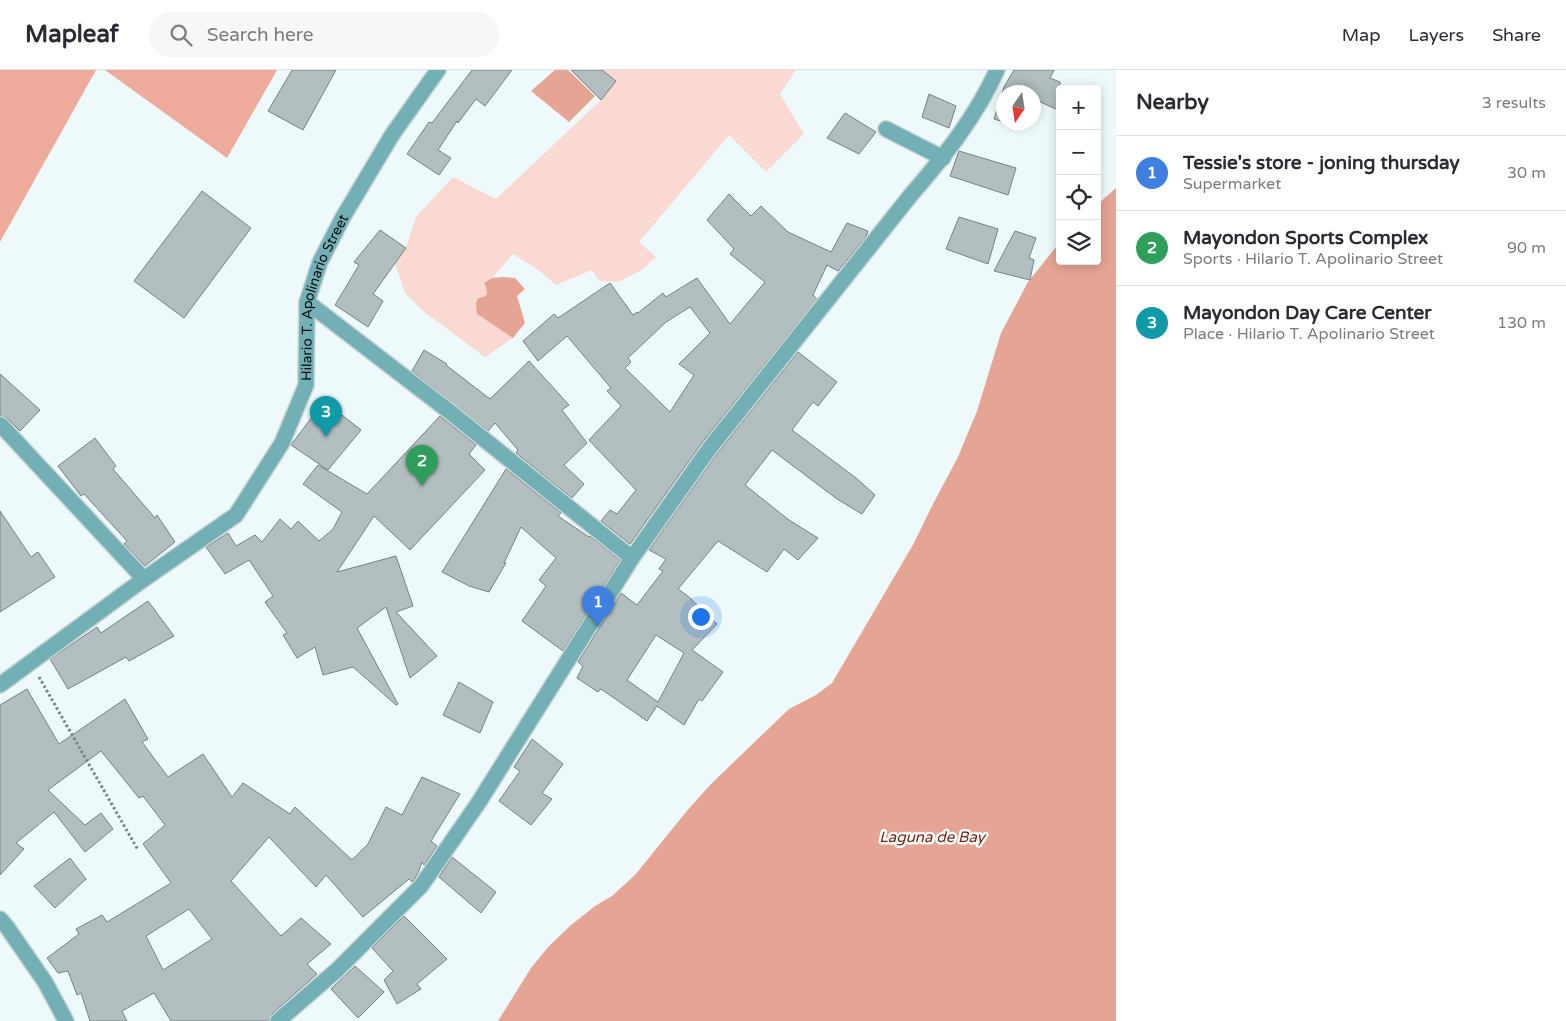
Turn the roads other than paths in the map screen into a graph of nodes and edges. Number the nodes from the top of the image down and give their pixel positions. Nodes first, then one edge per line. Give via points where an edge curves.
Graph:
1 (438, 70) edge
2 (997, 70) edge
3 (886, 129) dead end
4 (943, 158) junction
5 (307, 302) junction
6 (1, 425) dead end
7 (632, 558) junction
8 (144, 579) junction
9 (0, 686) edge
10 (0, 919) edge
11 (66, 1021) edge
12 (278, 1021) edge

1 - 5 street, Hilario T. Apolinario Street via 392,135 343,217 320,262
2 - 4 street
3 - 4 street
4 - 7 street via 709,449
5 - 7 street
5 - 8 street, Hilario T. Apolinario Street via 306,385 282,443 236,515
6 - 8 street
7 - 12 street via 479,802 420,886 337,970
8 - 9 street, Hilario T. Apolinario Street
10 - 11 street via 45,982

